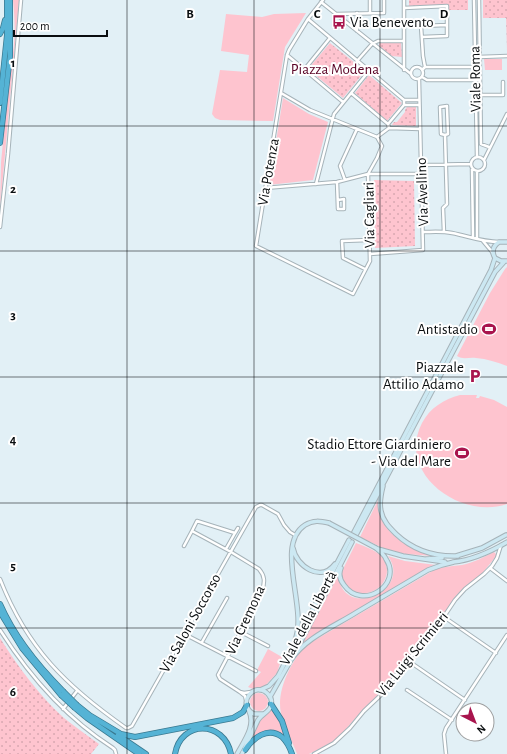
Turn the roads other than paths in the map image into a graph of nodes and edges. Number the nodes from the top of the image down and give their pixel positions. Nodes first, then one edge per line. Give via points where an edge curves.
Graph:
1 (6, 0) edge
2 (10, 0) edge
3 (22, 0) edge
4 (370, 0) edge
5 (384, 0) edge
6 (404, 0) edge
7 (474, 0) edge
8 (479, 0) edge
9 (322, 1) edge
10 (404, 8) junction
11 (357, 13) junction
12 (370, 13) junction
13 (336, 14) junction
14 (308, 20) junction
15 (447, 25) junction
16 (357, 31) junction
17 (0, 34) edge
18 (422, 37) junction
19 (330, 38) junction
20 (404, 41) junction
21 (372, 44) junction
22 (287, 55) junction
23 (507, 56) edge
24 (479, 57) junction
25 (0, 58) edge
26 (357, 61) junction
27 (475, 66) junction
28 (480, 66) junction
29 (424, 68) junction
30 (304, 70) junction
31 (404, 70) junction
32 (369, 71) junction
33 (411, 74) junction
34 (422, 77) junction
35 (419, 79) junction
36 (476, 80) junction
37 (480, 80) junction
38 (503, 82) dead end
39 (0, 92) edge
40 (281, 93) junction
41 (350, 93) junction
42 (480, 95) junction
43 (404, 100) junction
44 (419, 100) junction
45 (0, 102) edge
46 (343, 102) junction
47 (404, 105) junction
48 (419, 105) junction
49 (507, 114) edge
50 (332, 119) junction
51 (388, 126) junction
52 (357, 129) junction
53 (420, 129) junction
54 (445, 135) junction
55 (378, 137) junction
56 (0, 143) edge
57 (489, 146) junction
58 (478, 157) junction
59 (484, 160) junction
60 (471, 164) junction
61 (421, 165) junction
62 (446, 165) junction
63 (472, 169) junction
64 (477, 171) junction
65 (368, 174) junction
66 (421, 174) junction
67 (345, 180) junction
68 (337, 182) junction
69 (316, 184) junction
70 (265, 188) junction
71 (338, 200) junction
72 (0, 227) edge
73 (423, 232) junction
74 (444, 232) junction
75 (473, 237) junction
76 (507, 237) edge
77 (477, 238) junction
78 (369, 240) junction
79 (483, 241) junction
80 (503, 242) edge
81 (493, 253) junction
82 (370, 254) junction
83 (495, 258) junction
84 (505, 261) edge
85 (366, 269) junction
86 (353, 294) joint
87 (386, 479) junction
88 (238, 528) dead end
89 (192, 531) junction
90 (235, 533) junction
91 (507, 534) edge
92 (295, 535) junction
93 (351, 541) junction
94 (507, 541) edge
95 (292, 542) junction
96 (184, 546) dead end
97 (501, 546) junction
98 (376, 548) junction
99 (226, 549) junction
100 (231, 552) junction
101 (471, 553) junction
102 (458, 556) junction
103 (417, 558) junction
104 (473, 558) junction
105 (454, 562) junction
106 (490, 568) junction
107 (0, 579) edge
108 (507, 581) edge
109 (227, 598) dead end
110 (0, 604) edge
111 (0, 612) edge
112 (444, 617) junction
113 (0, 630) edge
114 (241, 632) junction
115 (507, 635) edge
116 (190, 636) dead end
117 (202, 642) junction
118 (268, 646) dead end
119 (496, 653) junction
120 (228, 656) junction
121 (291, 660) junction
122 (407, 660) junction
123 (282, 668) junction
124 (256, 671) dead end
125 (260, 690) junction
126 (407, 690) dead end
127 (78, 691) junction
128 (253, 691) junction
129 (240, 692) junction
130 (62, 693) junction
131 (270, 697) junction
132 (465, 700) junction
133 (271, 704) junction
134 (247, 705) junction
135 (76, 706) junction
136 (63, 709) junction
137 (264, 714) junction
138 (91, 716) junction
139 (452, 720) junction
140 (104, 730) junction
141 (244, 752) edge
142 (116, 754) edge
143 (133, 754) edge
144 (139, 754) edge
145 (146, 754) edge
146 (175, 754) edge
147 (230, 754) edge
148 (237, 754) edge
149 (293, 754) edge
150 (314, 754) edge
151 (446, 754) edge

1 - 17 highway via 5,22
1 - 45 highway via 7,35
2 - 56 highway via 10,56
3 - 72 street
4 - 12 street
5 - 12 street via 384,13
6 - 10 street
7 - 27 street, Viale Roma
8 - 24 street, Viale Roma
9 - 13 street
9 - 14 street, Via Potenza
10 - 15 street via 447,6
10 - 20 street
11 - 12 street
11 - 13 street
11 - 16 street
13 - 16 street
14 - 19 street
14 - 22 street, Via Potenza
15 - 18 street via 447,36
15 - 18 street via 422,26
16 - 21 street
18 - 29 street
19 - 26 street
19 - 30 street
20 - 21 street via 378,41
20 - 31 street
21 - 26 street
21 - 31 street
22 - 30 street
22 - 40 street, Via Potenza
23 - 24 street
24 - 28 street, Viale Roma
25 - 39 highway
26 - 32 street
27 - 28 street
27 - 29 street
27 - 36 street, Viale Roma
28 - 37 street, Viale Roma
29 - 33 street via 415,67
29 - 34 street
30 - 46 street
31 - 33 street
32 - 41 street
32 - 43 street
33 - 35 street via 413,78
34 - 35 street
34 - 36 street via 426,80
35 - 44 street, Via Avellino
36 - 37 street
36 - 58 street, Viale Roma
37 - 42 street, Viale Roma
38 - 42 street via 503,95
40 - 50 street
40 - 70 street, Via Potenza
41 - 46 street
41 - 51 street
42 - 57 street, Viale Roma via 481,144
43 - 44 street
43 - 47 street
44 - 48 street, Via Avellino
46 - 50 street
47 - 48 street
47 - 51 street
48 - 53 street, Via Avellino
49 - 57 street
50 - 52 street
50 - 69 street
51 - 53 street
51 - 55 street
52 - 55 street
52 - 67 street via 340,166
53 - 61 street, Via Avellino
54 - 54 street via 441,134 440,106 447,108 448,134
54 - 62 street
55 - 65 street, Via Cagliari via 382,146
57 - 59 street
58 - 59 street
58 - 60 street via 473,159
59 - 64 street via 484,168
60 - 62 street
60 - 63 street
61 - 62 street
61 - 66 street, Via Avellino
62 - 74 street via 447,204 443,208
63 - 64 street
63 - 75 street
64 - 77 street
65 - 66 street
65 - 67 street
65 - 78 street, Via Cagliari
66 - 73 street, Via Avellino
67 - 68 street
68 - 69 street
68 - 71 street
69 - 70 street
70 - 86 street, Via Potenza via 256,246
71 - 71 street via 338,209 344,209 344,199
73 - 74 street
73 - 82 street, Via Avellino via 423,250
74 - 75 street
75 - 77 street
76 - 80 main road
77 - 79 street
78 - 82 street, Via Cagliari
78 - 85 street via 342,241 343,258
79 - 80 street
79 - 81 street
80 - 81 main road via 494,246
81 - 83 main road
82 - 85 street, Via Cagliari
83 - 84 main road
83 - 87 main road via 354,535
84 - 87 main road via 495,272
85 - 86 street, Via Cagliari
87 - 102 main road via 380,508 384,520 391,529 417,549 439,556
88 - 90 street
89 - 90 street via 197,521
89 - 96 street
89 - 99 street, Via Cremona
90 - 99 street
91 - 94 main road
91 - 101 main road
92 - 95 main road
92 - 98 main road, bridge via 303,526 312,522 323,522
92 - 100 street, Via Saloni Soccorso via 284,525 278,514 260,505 256,507
93 - 95 main road via 332,567 321,572 307,569 300,564
93 - 98 main road via 339,576 346,588 357,595 373,595 388,581 388,562
93 - 121 main road, Viale della Libertà
93 - 123 main road, Viale della Libertà
94 - 97 main road
95 - 123 main road via 298,626 296,637
97 - 104 main road
97 - 106 street, Via Luigi Scrimieri
98 - 103 main road
99 - 100 street, Via Cremona
100 - 114 street, Via Cremona via 259,569 264,578 262,591
100 - 127 street, Via Saloni Soccorso via 131,728 126,728 103,712
101 - 102 main road
101 - 104 main road
102 - 103 main road
103 - 105 main road
104 - 105 main road
105 - 121 main road via 428,570 330,628 298,650
106 - 108 street
106 - 112 street, Via Luigi Scrimieri via 460,595
107 - 127 street via 22,626 38,650
109 - 117 street
110 - 130 highway via 26,647
111 - 130 highway via 22,648
112 - 119 street
112 - 122 street, Via Luigi Scrimieri via 428,640
113 - 136 street via 29,673
114 - 118 street
114 - 120 street, Via Cremona
115 - 119 street
116 - 117 street
117 - 120 street
119 - 132 street
120 - 124 street
120 - 129 street, Via Cremona via 218,675
121 - 131 main road, Viale della Libertà
122 - 132 street
122 - 150 street, Via Luigi Scrimieri via 383,693 350,728 334,743
123 - 125 main road, Viale della Libertà via 272,683
125 - 128 main road, Viale della Libertà
125 - 131 main road
126 - 139 street
127 - 136 street
128 - 129 street
128 - 134 main road via 249,695
129 - 134 street, Via Cremona via 245,696
130 - 135 highway, bridge
131 - 133 main road
132 - 139 street
133 - 137 main road
133 - 149 highway via 282,721
134 - 137 main road via 254,714
134 - 138 highway via 243,712 233,718 135,737 121,734
134 - 148 main road via 251,725
135 - 138 highway
135 - 140 highway
136 - 142 street via 113,748
137 - 141 main road via 258,720
138 - 145 highway
139 - 151 street via 444,734
140 - 143 highway
140 - 144 highway
141 - 149 highway via 251,741 259,735 275,733 286,741
146 - 147 highway via 183,737 193,730 204,728 215,731 224,738

